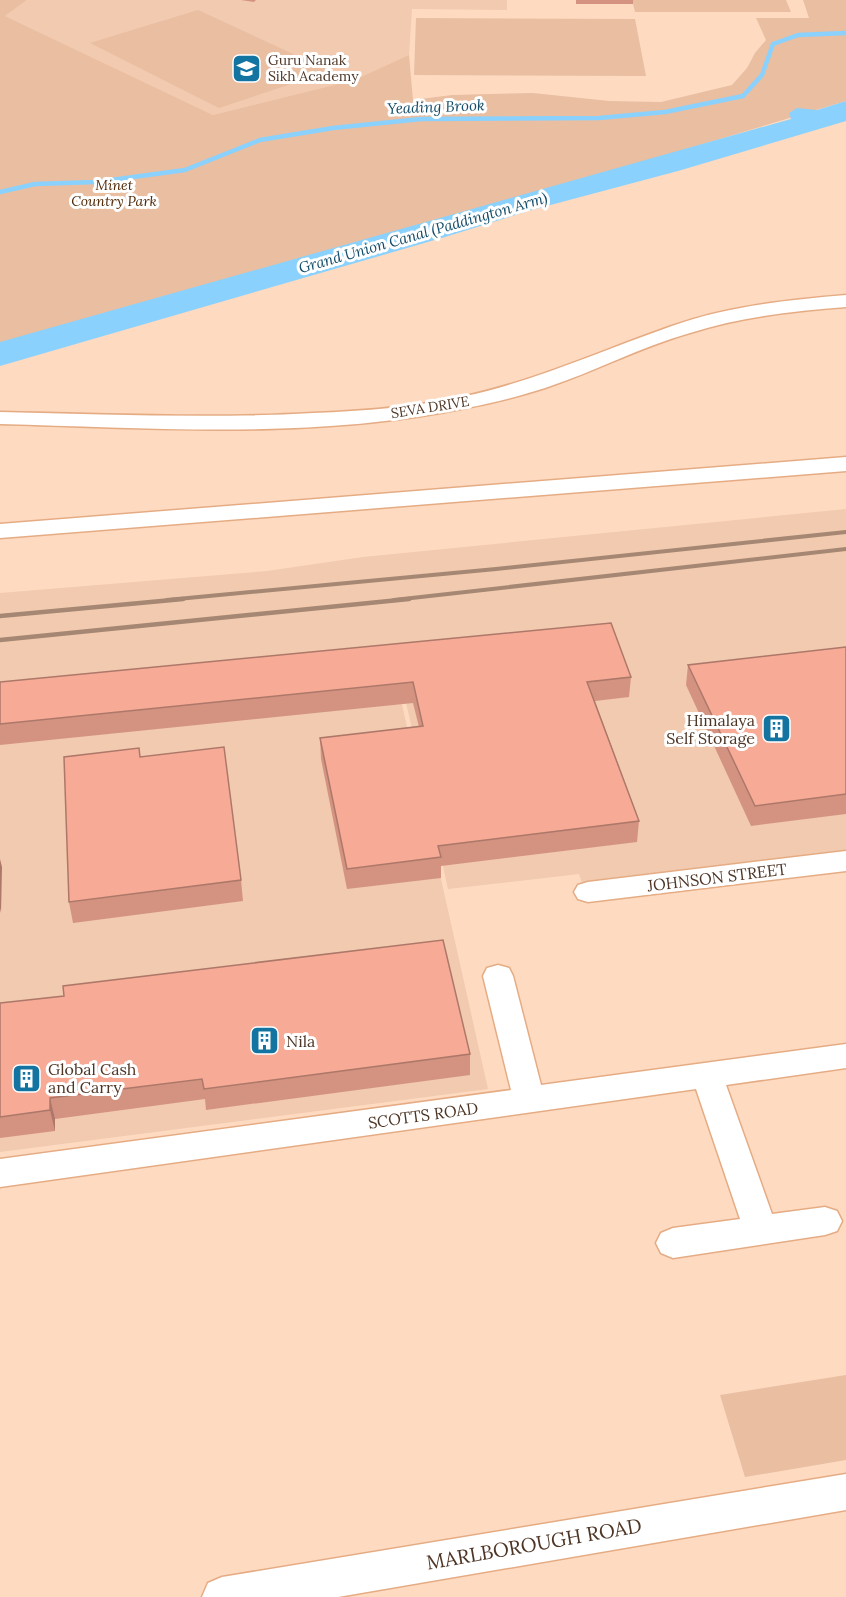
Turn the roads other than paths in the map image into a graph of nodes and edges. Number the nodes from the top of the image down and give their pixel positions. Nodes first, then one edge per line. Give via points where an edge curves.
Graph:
1 (846, 301) edge
2 (0, 418) edge
3 (846, 464) edge
4 (0, 531) edge
5 (846, 861) edge
6 (588, 892) dead end
7 (498, 976) dead end
8 (846, 1056) edge
9 (707, 1076) junction
10 (529, 1100) junction
11 (0, 1173) edge
12 (825, 1221) dead end
13 (761, 1231) junction
14 (673, 1243) dead end
15 (846, 1492) edge
16 (222, 1597) edge

1 - 2 street, SEVA DRIVE via 792,305 715,320 539,383 410,412 230,424
3 - 4 street
5 - 6 street, JOHNSON STREET
7 - 10 street
8 - 9 street, SCOTTS ROAD
9 - 10 street, SCOTTS ROAD
9 - 13 street
10 - 11 street, SCOTTS ROAD
12 - 13 street
13 - 14 street
15 - 16 street, MARLBOROUGH ROAD

